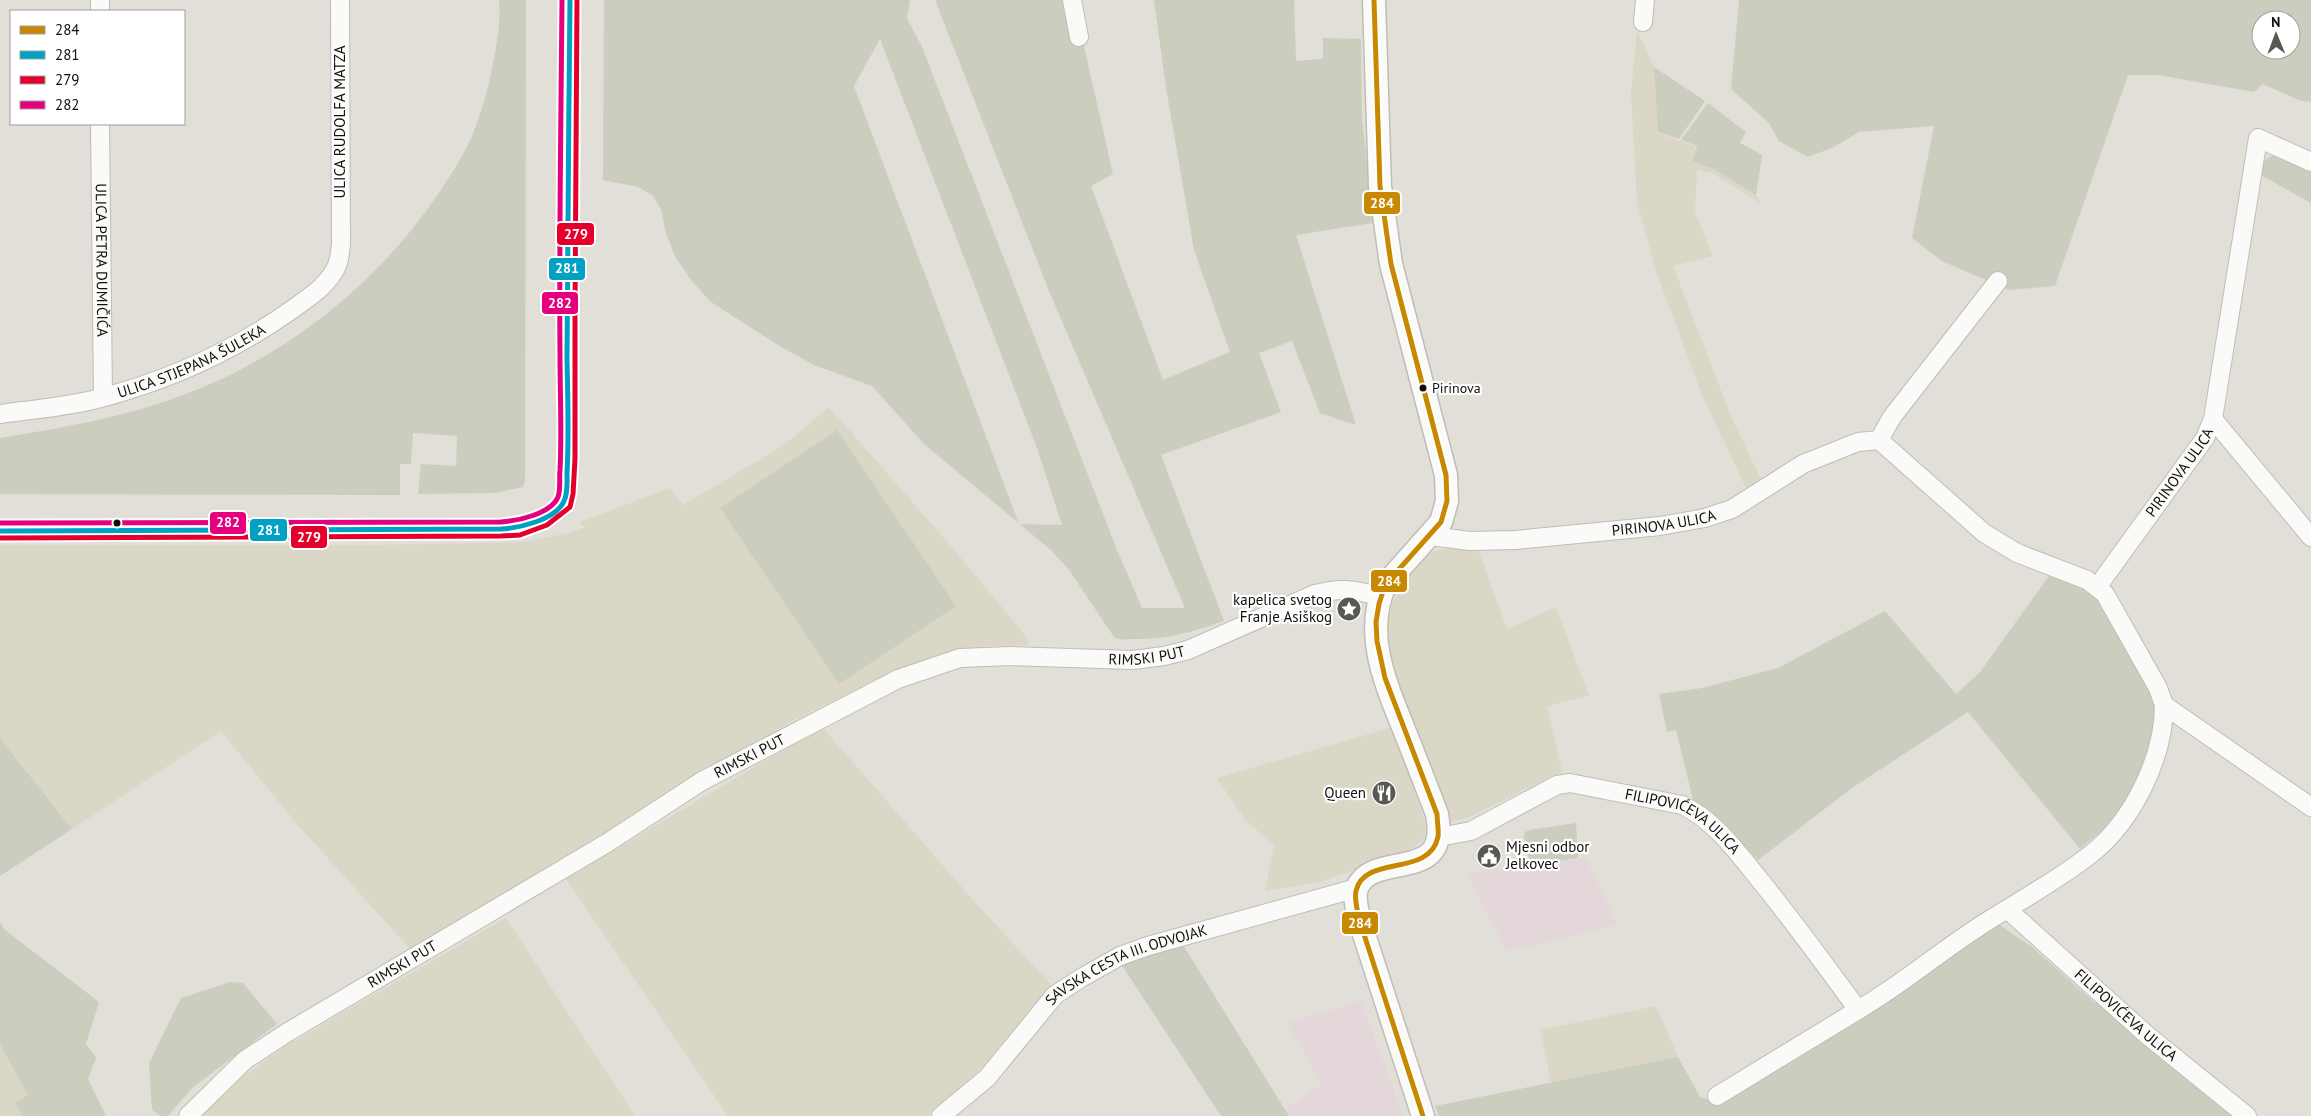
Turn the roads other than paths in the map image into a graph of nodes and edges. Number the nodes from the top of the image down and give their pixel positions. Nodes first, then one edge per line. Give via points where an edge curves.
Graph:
1 (340, 0) edge
2 (570, 0) edge
3 (1072, 0) edge
4 (1374, 0) edge
5 (1645, 0) edge
6 (1643, 22) dead end
7 (1079, 37) dead end
8 (100, 125) edge
9 (2311, 162) edge
10 (341, 244) joint
11 (1998, 281) dead end
12 (103, 398) junction
13 (0, 414) edge
14 (2212, 419) junction
15 (1879, 440) junction
16 (0, 531) edge
17 (1431, 536) junction
18 (2311, 537) edge
19 (2098, 586) junction
20 (1380, 596) junction
21 (2164, 705) junction
22 (2307, 798) edge
23 (1439, 837) junction
24 (1357, 888) junction
25 (2008, 910) junction
26 (1858, 1010) junction
27 (1717, 1096) dead end
28 (188, 1116) edge
29 (941, 1116) edge
30 (1423, 1116) edge
31 (2247, 1116) edge

1 - 10 street, ULICA RUDOLFA MATZA
2 - 16 street via 568,459 564,502 543,519 518,528 481,530
3 - 7 street
4 - 17 street via 1380,186 1391,264 1446,475 1447,501 1441,522
5 - 6 street
8 - 12 street, ULICA PETRA DUMIČIĆA
9 - 14 street, PIRINOVA ULICA via 2258,138
10 - 12 street, ULICA STJEPANA ŠULEKA via 338,264 325,284 256,335 164,377
11 - 15 street via 1892,417
12 - 13 street, ULICA STJEPANA ŠULEKA
14 - 18 street
14 - 19 street, PIRINOVA ULICA via 2205,438
15 - 17 street, PIRINOVA ULICA via 1858,442 1803,464 1732,509 1705,518 1660,526 1515,540 1470,541
15 - 19 street via 1984,533 2017,553
17 - 20 street via 1397,571
19 - 21 street via 2158,688
20 - 23 street via 1375,634 1384,679 1437,814
20 - 28 street, RIMSKI PUT via 1348,588 1315,594 1188,650 1164,656 1133,660 1011,656 960,658 898,679 702,781 607,843 288,1032 245,1060
21 - 22 street
21 - 25 street via 2159,746 2146,780 2123,820 2092,853
23 - 24 street via 1431,853 1369,874
23 - 26 street, FILIPOVIĆEVA ULICA via 1471,830 1557,785 1570,783 1682,805 1699,813 1750,867
24 - 29 street, SAVSKA CESTA III. ODVOJAK via 1120,956 1055,995 987,1078
24 - 30 street via 1355,898 1360,922
25 - 26 street
25 - 31 street, FILIPOVIĆEVA ULICA via 2147,1035
26 - 27 street

